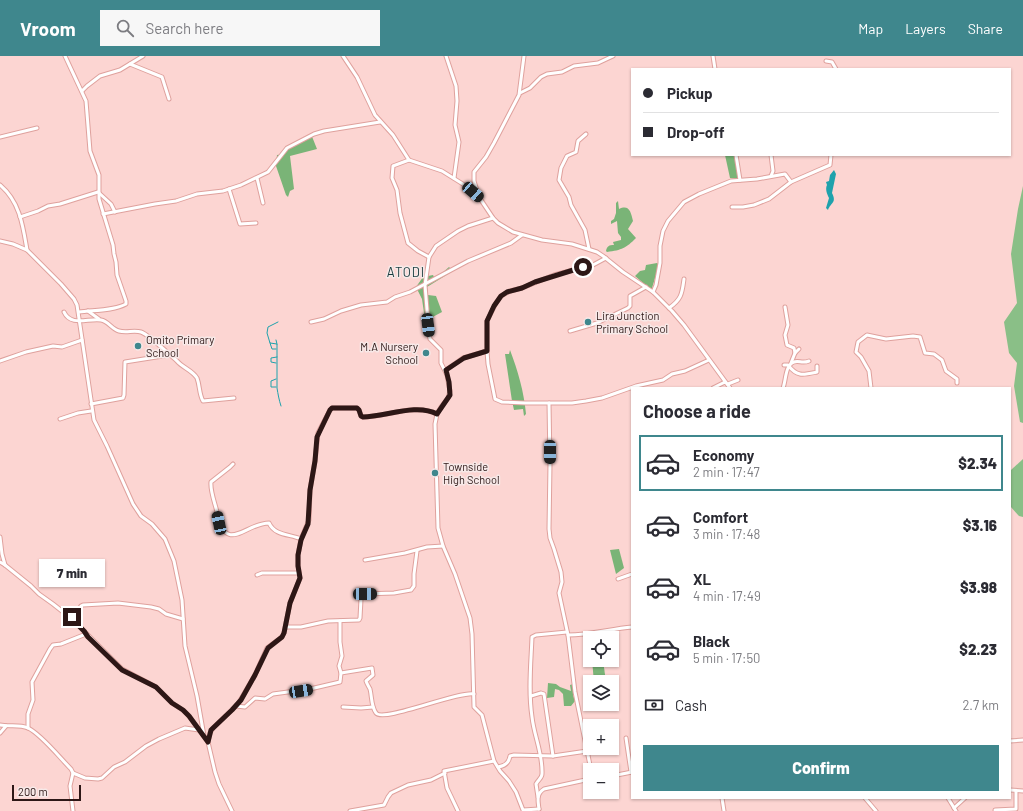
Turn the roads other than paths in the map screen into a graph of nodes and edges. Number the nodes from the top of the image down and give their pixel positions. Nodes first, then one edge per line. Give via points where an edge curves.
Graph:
1 (65, 56) edge
2 (143, 56) edge
3 (343, 56) edge
4 (446, 56) edge
5 (524, 56) edge
6 (612, 56) edge
7 (713, 56) edge
8 (826, 61) dead end
9 (130, 64) junction
10 (715, 68) edge
11 (835, 68) edge
12 (82, 91) junction
13 (520, 92) junction
14 (169, 99) dead end
15 (380, 122) junction
16 (37, 128) dead end
17 (586, 134) dead end
18 (0, 137) edge
19 (736, 156) edge
20 (772, 156) edge
21 (831, 156) edge
22 (409, 160) junction
23 (771, 176) junction
24 (257, 178) junction
25 (454, 178) junction
26 (740, 180) junction
27 (791, 182) junction
28 (0, 185) edge
29 (229, 189) junction
30 (98, 192) junction
31 (479, 197) junction
32 (263, 203) dead end
33 (732, 207) dead end
34 (115, 212) junction
35 (103, 214) junction
36 (20, 217) junction
37 (492, 218) junction
38 (256, 223) dead end
39 (522, 235) junction
40 (0, 241) edge
41 (589, 249) junction
42 (27, 250) junction
43 (429, 257) junction
44 (606, 258) junction
45 (684, 279) dead end
46 (424, 285) junction
47 (646, 287) junction
48 (652, 292) junction
49 (785, 307) dead end
50 (669, 308) junction
51 (88, 311) junction
52 (64, 312) dead end
53 (79, 312) junction
54 (99, 320) junction
55 (80, 321) junction
56 (311, 322) dead end
57 (570, 331) dead end
58 (82, 340) junction
59 (799, 349) dead end
60 (487, 351) junction
61 (795, 353) junction
62 (170, 355) junction
63 (709, 360) junction
64 (0, 361) edge
65 (809, 361) dead end
66 (784, 365) dead end
67 (789, 365) junction
68 (817, 366) dead end
69 (446, 370) junction
70 (738, 380) dead end
71 (726, 383) junction
72 (957, 383) dead end
73 (633, 387) edge
74 (716, 387) edge
75 (729, 387) edge
76 (783, 387) edge
77 (871, 387) edge
78 (631, 388) edge
79 (234, 398) dead end
80 (549, 403) junction
81 (90, 404) junction
82 (91, 411) junction
83 (437, 414) junction
84 (60, 419) dead end
85 (233, 464) dead end
86 (0, 537) edge
87 (301, 540) junction
88 (443, 546) junction
89 (417, 551) junction
90 (365, 560) dead end
91 (0, 562) edge
92 (5, 565) junction
93 (299, 573) junction
94 (631, 574) edge
95 (257, 575) dead end
96 (618, 579) dead end
97 (183, 618) junction
98 (72, 619) junction
99 (340, 621) junction
100 (286, 626) junction
101 (631, 627) edge
102 (568, 633) junction
103 (86, 634) junction
104 (341, 673) junction
105 (474, 694) junction
106 (531, 696) junction
107 (236, 706) junction
108 (343, 707) dead end
109 (373, 707) junction
110 (0, 725) edge
111 (6, 726) junction
112 (28, 728) junction
113 (199, 730) junction
114 (583, 731) edge
115 (0, 733) edge
116 (204, 736) junction
117 (626, 738) dead end
118 (1023, 740) edge
119 (1011, 741) edge
120 (208, 742) junction
121 (583, 752) edge
122 (541, 756) junction
123 (553, 756) junction
124 (494, 761) junction
125 (631, 766) edge
126 (498, 767) junction
127 (631, 772) edge
128 (73, 773) junction
129 (445, 773) junction
130 (619, 775) edge
131 (583, 780) edge
132 (1011, 790) edge
133 (1016, 790) junction
134 (1023, 791) edge
135 (538, 797) junction
136 (722, 799) edge
137 (865, 799) edge
138 (949, 799) edge
139 (964, 799) edge
140 (955, 809) edge
141 (539, 810) edge
142 (995, 810) dead end
143 (1010, 810) edge
144 (73, 811) edge
145 (232, 811) edge
146 (350, 811) edge
147 (458, 811) edge
148 (724, 811) edge
149 (876, 811) edge

1 - 12 street
2 - 9 street
3 - 15 street
4 - 25 street via 458,101 455,125 459,142
5 - 13 street
6 - 13 street via 598,63 574,66 562,72 547,74 530,88
7 - 10 street
8 - 11 street via 832,62
9 - 12 street via 101,76
9 - 14 street via 162,77
12 - 30 street via 87,107 90,151 98,173
13 - 31 street via 492,148 475,171 474,181
15 - 22 street via 393,135
15 - 24 street via 314,134 287,148 268,172
16 - 18 street
17 - 41 street via 578,142 576,152 567,156 559,180 585,230
19 - 26 street
20 - 23 street
21 - 27 street via 830,165
22 - 25 street via 442,171
22 - 43 street via 393,166 392,178 408,243
23 - 26 street
23 - 27 street via 785,174
24 - 29 street
24 - 32 street
25 - 31 street
26 - 48 street via 691,198 684,202 668,221 661,239 660,263
27 - 33 street via 758,204
28 - 36 street via 12,198
29 - 34 street
29 - 38 street via 240,224
30 - 34 street via 108,200
30 - 35 street
30 - 36 street
31 - 37 street
34 - 35 street
35 - 51 street via 113,245 117,275 126,304
36 - 42 street
37 - 39 street
37 - 43 street via 458,231 436,246
39 - 41 street
39 - 46 street
40 - 42 street
41 - 44 street
42 - 53 street via 71,294
43 - 46 street
44 - 47 street
44 - 60 street via 593,265 535,282 501,296 487,321
45 - 50 street via 682,294
46 - 56 street via 387,302 361,305
46 - 69 street via 430,339 441,350 442,364
47 - 48 street
47 - 57 street via 630,296 628,308 597,323
48 - 50 street
49 - 61 street via 788,325 785,334 787,345 794,348
50 - 63 street
51 - 53 street
51 - 54 street
52 - 55 street via 70,319
53 - 55 street
54 - 55 street
54 - 62 street via 120,331 142,332
55 - 58 street
58 - 64 street via 62,347 50,346 26,352
58 - 81 street
59 - 61 street
60 - 69 street via 464,358
60 - 80 street via 497,400
61 - 67 street
62 - 79 street via 195,375 203,401
62 - 81 street via 125,362 123,398
63 - 71 street
63 - 73 street via 663,380
65 - 67 street
66 - 67 street
67 - 68 street via 796,374 817,372
67 - 76 street
69 - 83 street via 450,395
70 - 71 street
71 - 74 street
71 - 75 street
72 - 77 street via 957,379 946,371 942,360 935,354 925,353 920,337 886,339 867,335 858,342 856,352 869,371
78 - 80 street via 602,398 572,403
80 - 102 street via 549,529 561,572 559,593
81 - 82 street
82 - 84 street
82 - 97 street via 133,504 141,516 157,529 168,546 174,561
83 - 87 street via 418,410 363,417 357,408 332,408 318,433 308,524
83 - 88 street via 434,434 438,522
85 - 87 street via 211,482 219,523 224,532 236,534 269,523 278,533
86 - 92 street
87 - 93 street
88 - 89 street via 427,547
88 - 105 street via 470,618
89 - 90 street
89 - 99 street via 412,589 390,594 363,594 360,618
91 - 92 street
92 - 98 street
93 - 95 street
93 - 100 street via 300,580 290,603
94 - 96 street
97 - 98 street via 166,614 155,607 111,603 83,605
97 - 116 street via 185,646
98 - 103 street
99 - 100 street via 301,627
99 - 104 street
100 - 107 street via 282,637 268,648
101 - 102 street via 587,634
102 - 106 street via 532,637
102 - 114 street
103 - 112 street via 54,645 50,649 32,682 33,700 28,714
103 - 113 street via 122,670 156,687 189,716
104 - 107 street via 339,683 277,693 265,699 255,698 245,707
104 - 109 street via 372,668 373,676 366,681
105 - 109 street via 451,697 381,716 376,714
105 - 124 street via 474,707 482,715
106 - 122 street via 532,718
106 - 123 street via 544,694
107 - 120 street via 211,730
108 - 109 street
110 - 111 street
111 - 112 street
111 - 115 street
112 - 128 street via 46,743
113 - 116 street
113 - 128 street via 185,728 156,741 98,779 85,778
116 - 120 street
117 - 125 street
118 - 119 street
120 - 145 street via 219,784
121 - 123 street
122 - 123 street
122 - 126 street via 511,756 506,764
122 - 135 street via 542,776 536,782
124 - 126 street
124 - 129 street via 444,771
126 - 141 street via 516,792 523,810
127 - 130 street
128 - 144 street via 70,786
129 - 146 street via 391,793 384,805
129 - 147 street via 447,788
131 - 135 street via 549,787 540,791
132 - 133 street
133 - 134 street
133 - 143 street via 1017,808
135 - 141 street
136 - 148 street
137 - 149 street
138 - 140 street
139 - 140 street
142 - 143 street

